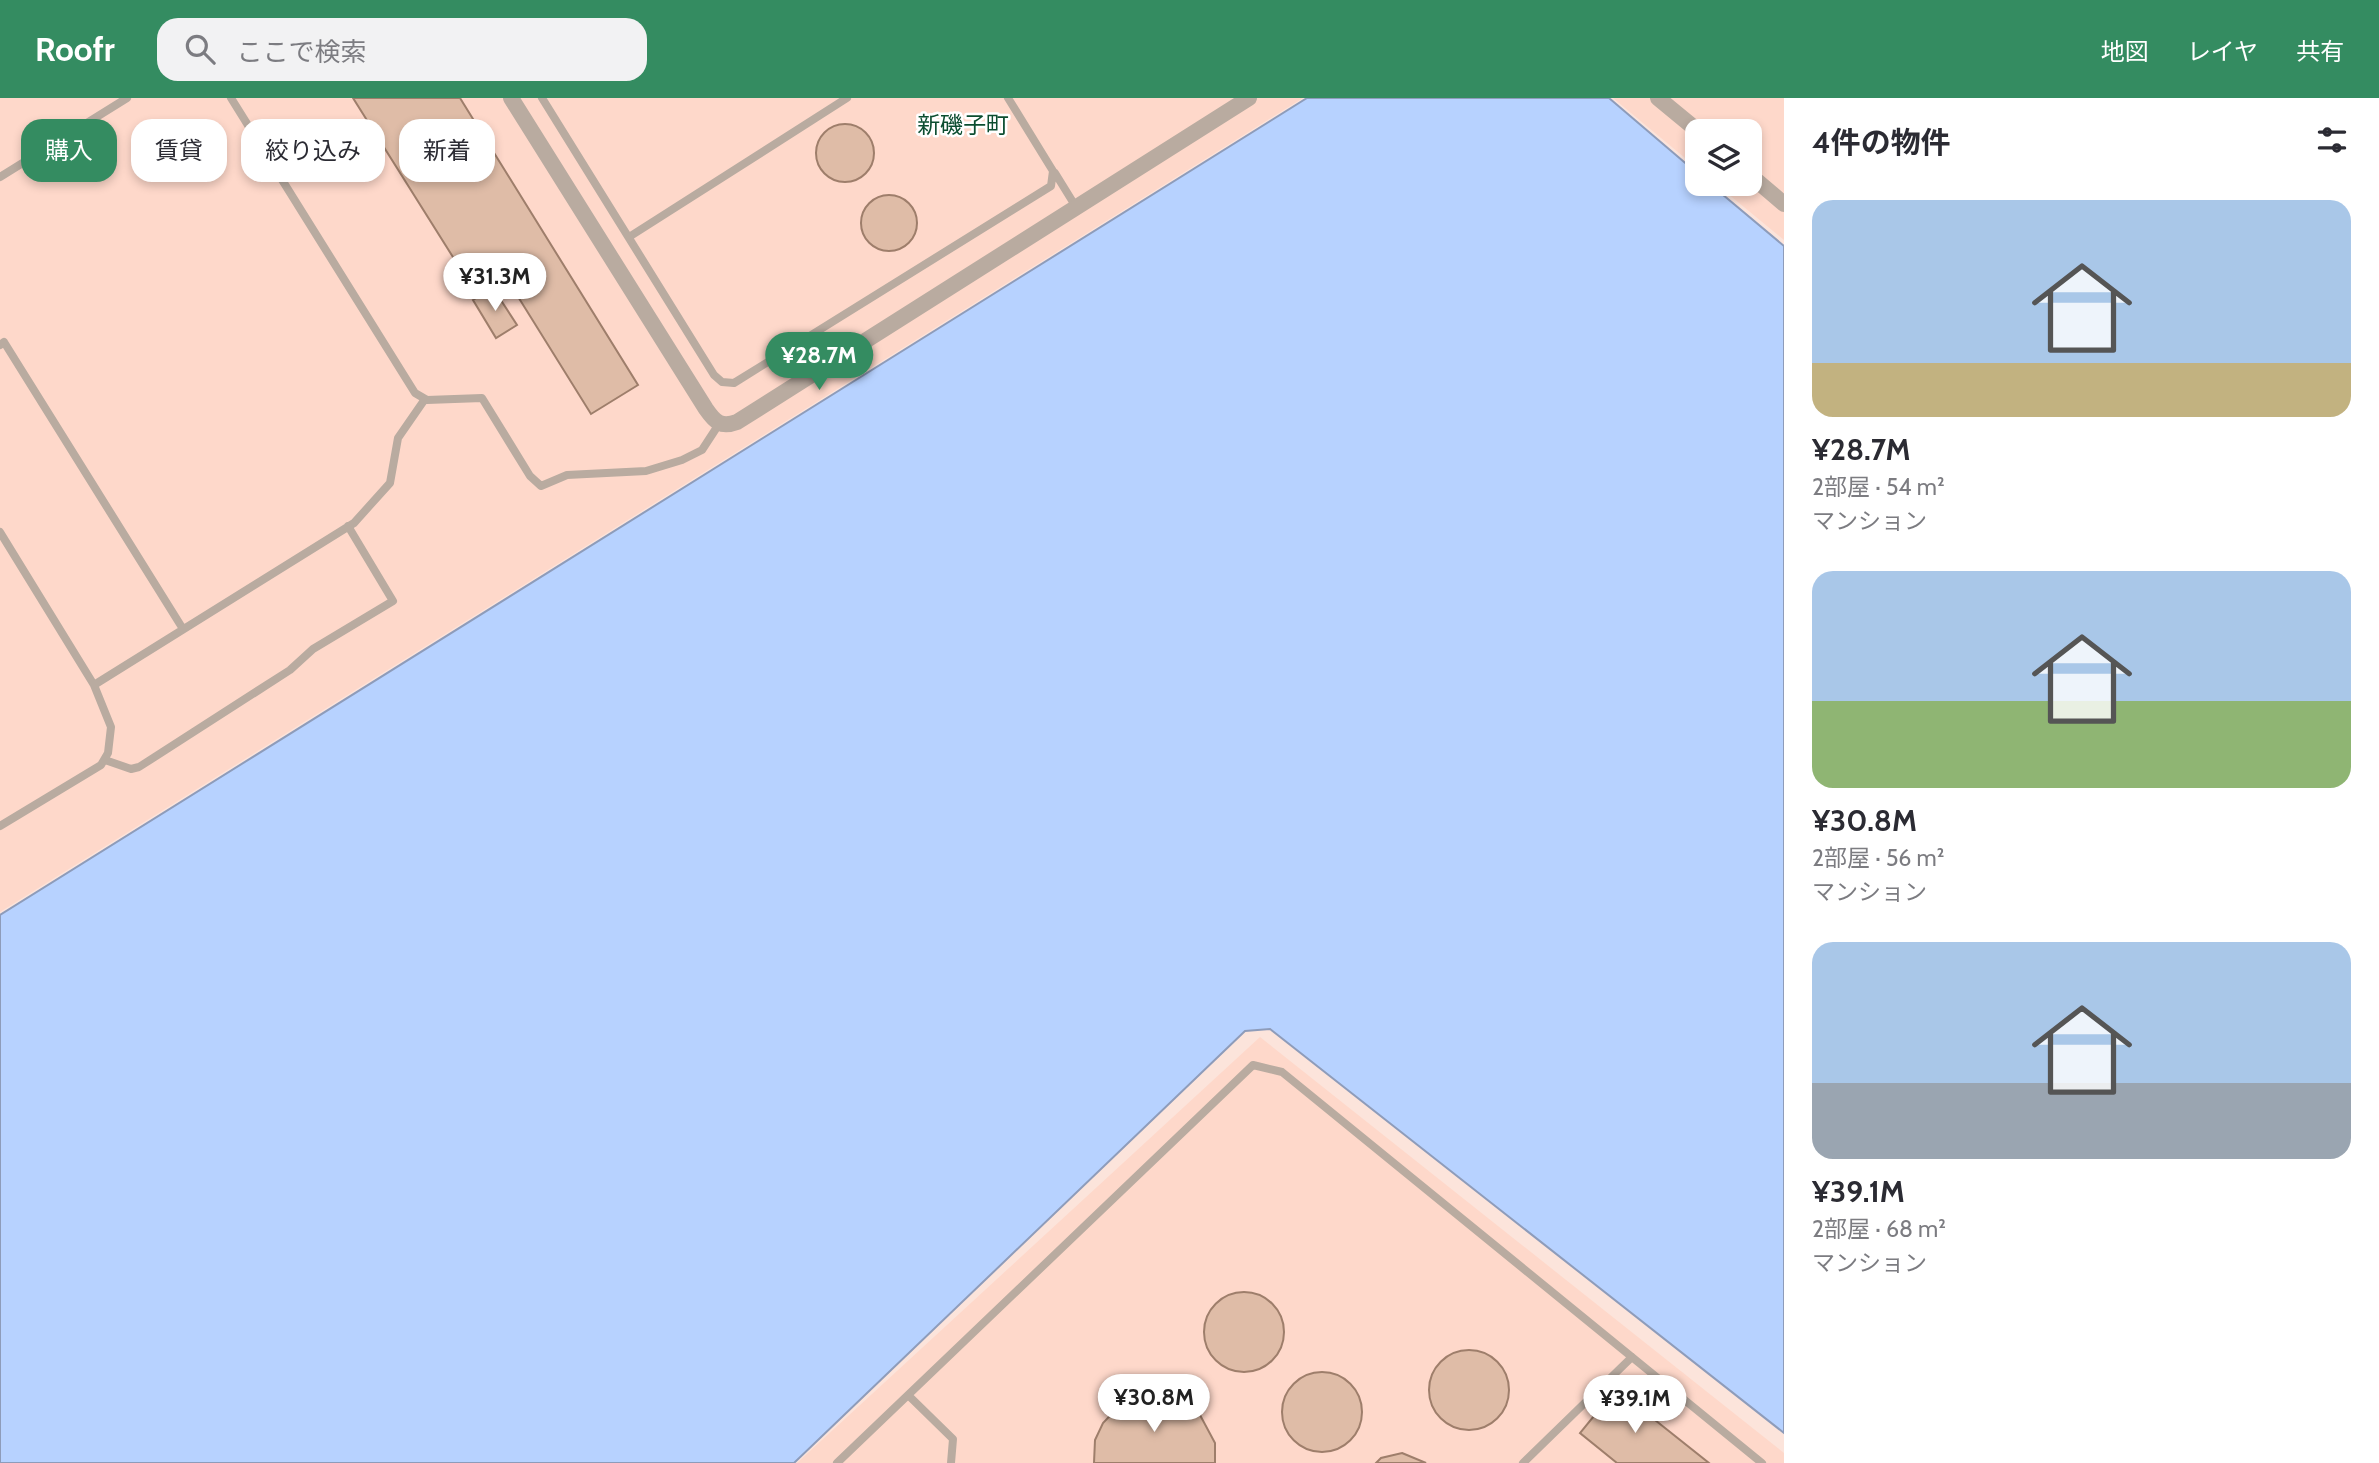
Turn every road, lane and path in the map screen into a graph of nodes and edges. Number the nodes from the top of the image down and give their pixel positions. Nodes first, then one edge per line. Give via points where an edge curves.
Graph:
1 (127, 98) edge
2 (230, 98) edge
3 (511, 98) edge
4 (542, 98) edge
5 (848, 98) edge
6 (1008, 98) edge
7 (1249, 98) edge
8 (1658, 98) edge
9 (1685, 120) edge
10 (1053, 171) junction
11 (0, 177) edge
12 (1762, 184) edge
13 (1782, 198) edge
14 (1076, 207) junction
15 (629, 237) junction
16 (0, 345) edge
17 (425, 399) junction
18 (719, 424) junction
19 (348, 526) junction
20 (0, 532) edge
21 (183, 629) junction
22 (94, 685) junction
23 (105, 760) junction
24 (0, 826) edge
25 (1632, 1357) junction
26 (908, 1395) junction
27 (838, 1463) edge
28 (951, 1463) edge
29 (1523, 1463) edge
30 (1762, 1463) edge

1 - 11 lane
2 - 17 lane via 410,384
3 - 18 street
4 - 15 lane
5 - 15 lane
6 - 10 lane
7 - 14 street
8 - 9 street
10 - 14 lane
10 - 15 lane via 1051,186 734,383 722,382 714,375
12 - 13 street
14 - 18 street via 737,422
16 - 21 lane via 4,342
17 - 18 lane via 482,398 530,476 541,486 566,475 615,475 669,465 702,450
17 - 19 lane via 398,438 390,483
19 - 21 lane
19 - 23 lane via 393,601 313,649 290,670 139,767 131,769
20 - 22 lane
21 - 22 lane
22 - 23 lane via 111,727
23 - 24 lane
25 - 26 lane via 1282,1072 1253,1065
25 - 29 lane
25 - 30 lane
26 - 27 lane
26 - 28 lane via 953,1439

